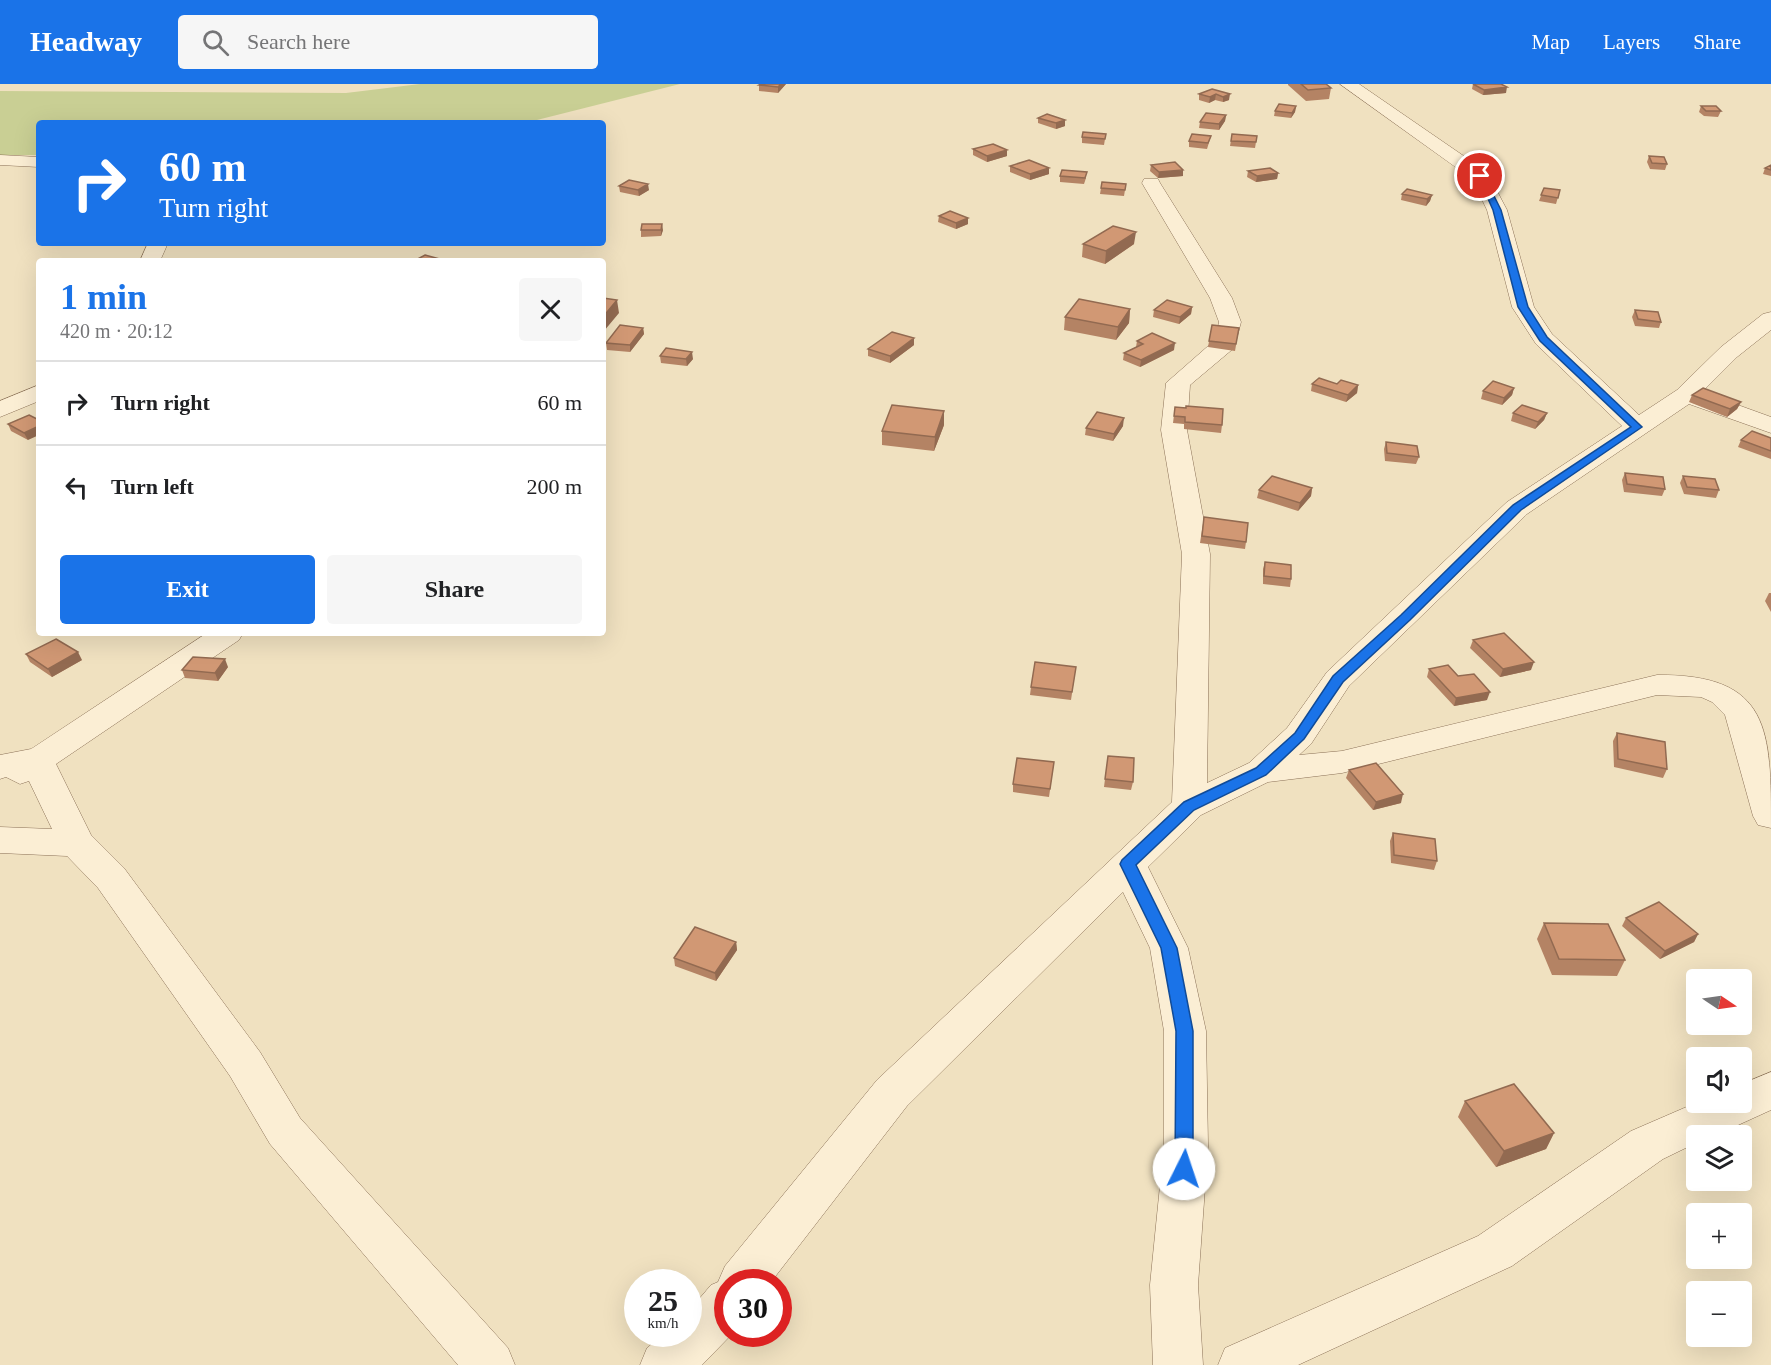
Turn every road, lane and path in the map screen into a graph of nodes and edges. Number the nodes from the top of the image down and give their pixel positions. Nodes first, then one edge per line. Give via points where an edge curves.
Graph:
1 (1348, 84) edge
2 (0, 160) edge
3 (36, 162) edge
4 (1151, 183) dead end
5 (1771, 319) edge
6 (36, 393) edge
7 (1686, 395) junction
8 (0, 410) edge
9 (1771, 425) edge
10 (1637, 427) junction
11 (223, 636) edge
12 (36, 759) junction
13 (0, 767) edge
14 (1261, 771) junction
15 (0, 788) edge
16 (1189, 806) junction
17 (1771, 816) edge
18 (0, 840) edge
19 (77, 843) junction
20 (1128, 864) junction
21 (1771, 1090) edge
22 (752, 1269) edge
23 (714, 1318) edge
24 (490, 1365) edge
25 (664, 1365) edge
26 (1178, 1365) edge
27 (1242, 1365) edge

1 - 10 street via 1480,176 1497,210 1514,279 1529,316 1544,339
2 - 3 street
4 - 16 street via 1221,298 1230,322 1226,343 1178,383 1175,400 1174,430 1197,554
5 - 7 street via 1729,352
6 - 8 street
7 - 9 street
7 - 10 street
10 - 14 street via 1517,507 1338,679 1299,736
11 - 12 street
12 - 13 street
12 - 15 street
12 - 19 street
14 - 16 street
14 - 17 street via 1342,762 1657,685 1696,685 1718,689 1741,712
16 - 20 street
18 - 19 street
19 - 24 street via 111,878 245,1064 285,1131
20 - 22 street via 892,1093
20 - 26 street via 1169,948 1185,1031 1186,1146 1174,1285
21 - 27 street via 1647,1145 1495,1251
23 - 25 street

